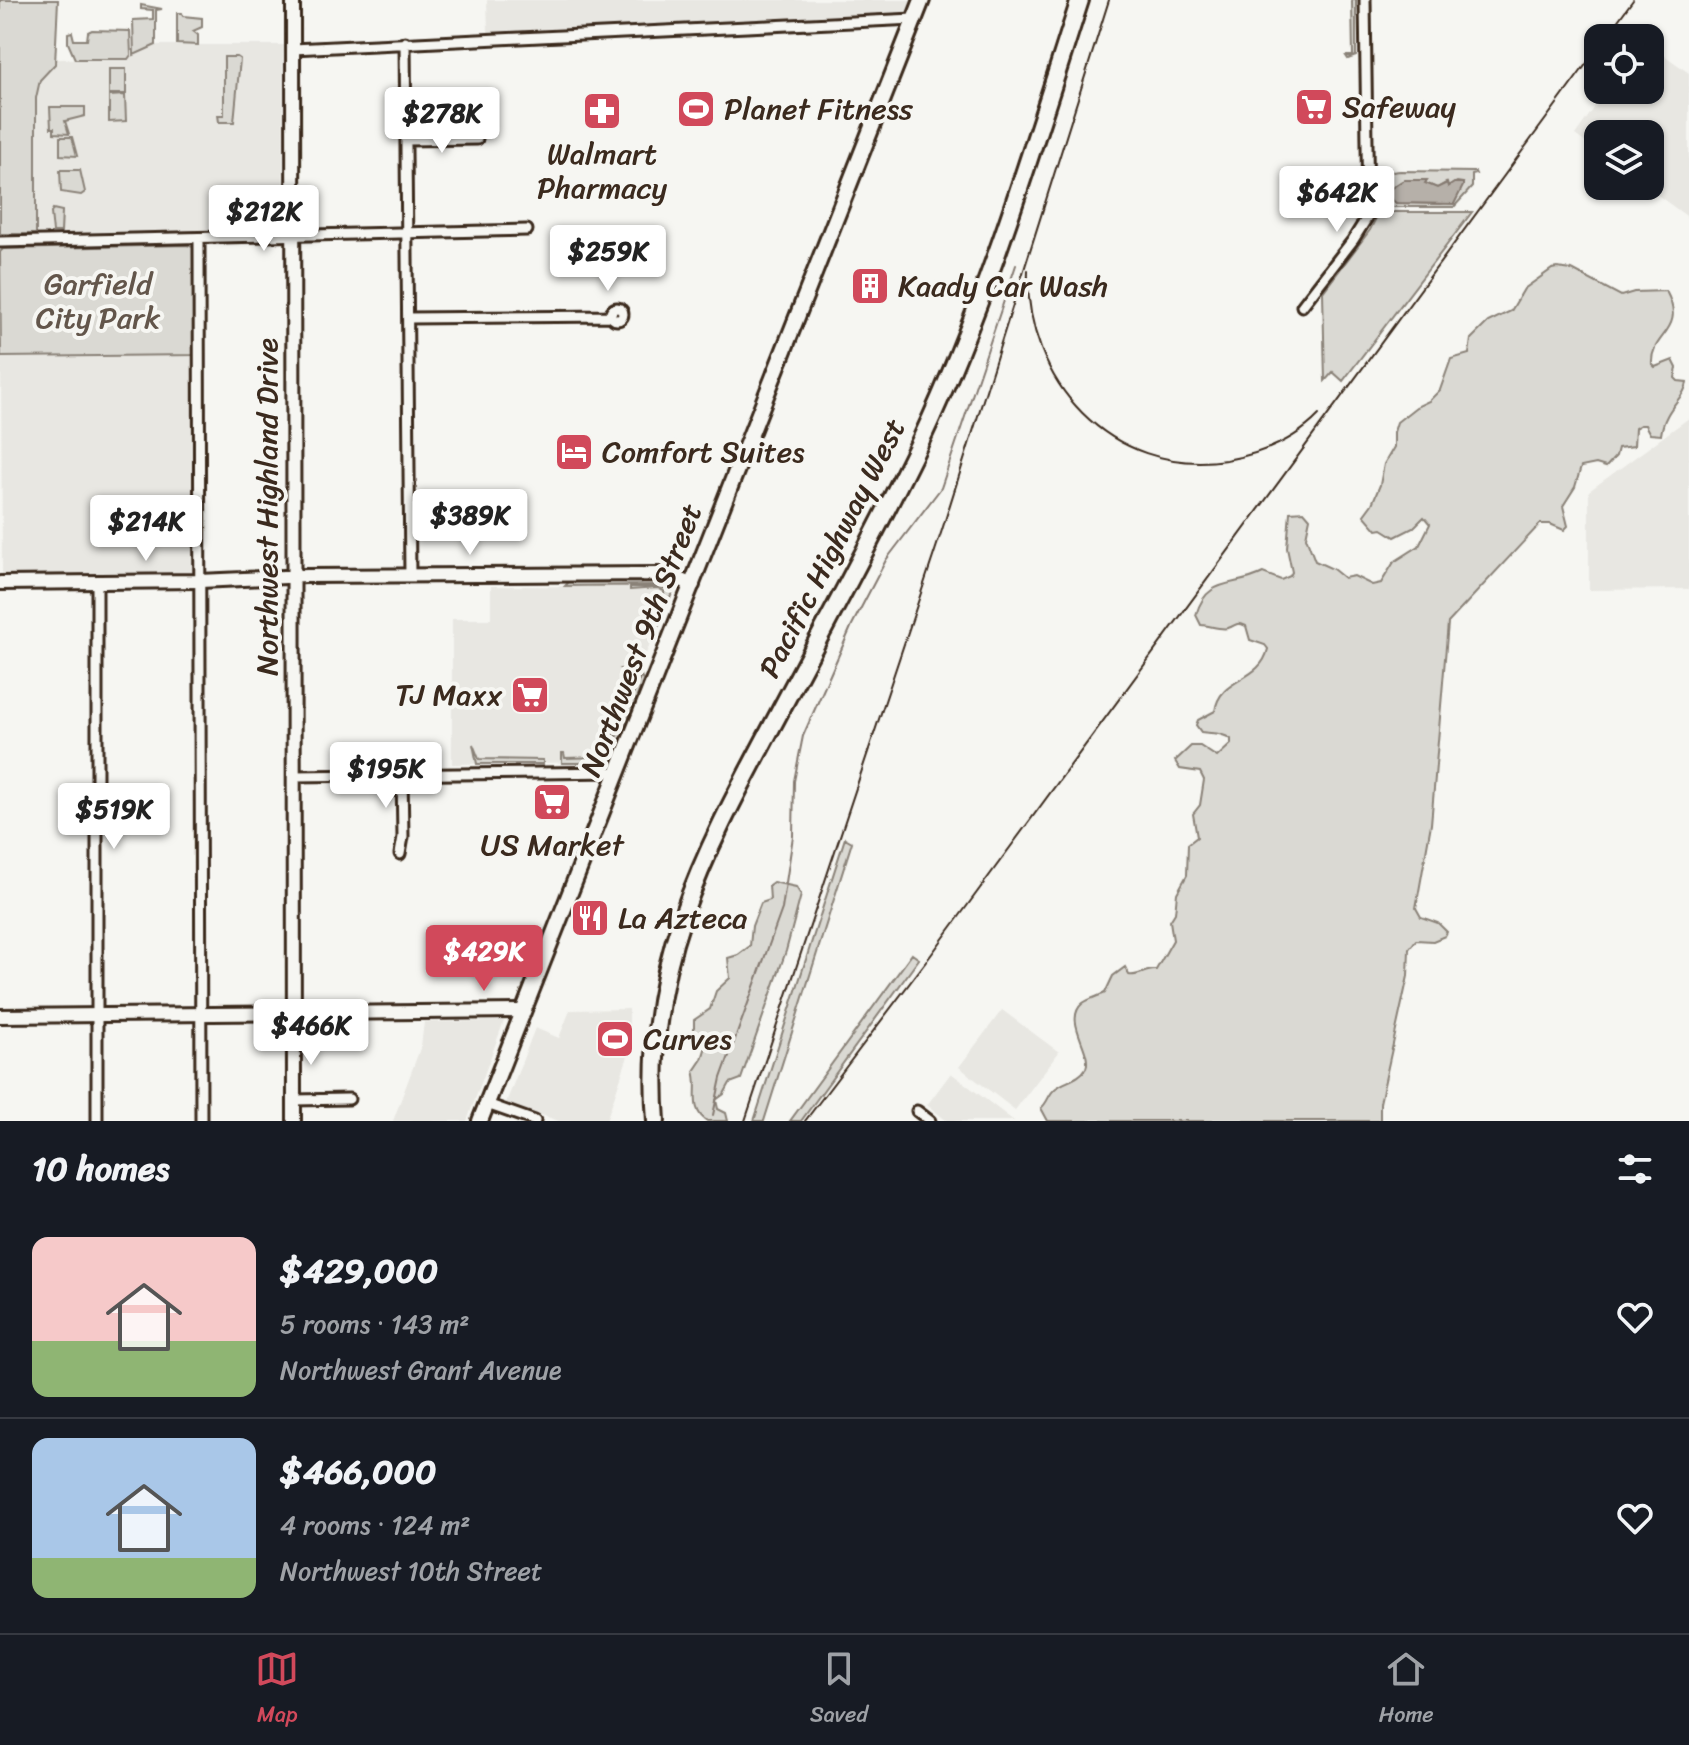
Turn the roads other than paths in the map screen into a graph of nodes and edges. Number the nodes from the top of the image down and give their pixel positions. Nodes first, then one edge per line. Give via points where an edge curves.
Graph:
1 (293, 0) edge
2 (922, 0) edge
3 (1080, 0) edge
4 (1365, 0) edge
5 (914, 19) junction
6 (405, 42) junction
7 (293, 49) junction
8 (477, 139) dead end
9 (406, 140) junction
10 (527, 230) dead end
11 (407, 233) junction
12 (293, 236) junction
13 (199, 238) junction
14 (0, 242) edge
15 (1302, 306) dead end
16 (611, 316) dead end
17 (408, 318) junction
18 (410, 575) junction
19 (293, 578) junction
20 (200, 581) junction
21 (97, 582) junction
22 (0, 583) edge
23 (693, 585) junction
24 (618, 772) junction
25 (402, 774) junction
26 (294, 776) junction
27 (400, 854) dead end
28 (523, 1011) junction
29 (293, 1013) junction
30 (200, 1014) junction
31 (98, 1015) junction
32 (0, 1016) edge
33 (349, 1099) dead end
34 (294, 1100) junction
35 (487, 1104) junction
36 (917, 1111) dead end
37 (97, 1121) edge
38 (201, 1121) edge
39 (294, 1121) edge
40 (480, 1121) edge
41 (535, 1121) edge
42 (656, 1121) edge
43 (930, 1121) edge

1 - 7 street, Northwest Highland Drive
2 - 5 main road, Northwest 9th Street
3 - 42 highway, Pacific Highway West via 1004,236 945,386 692,885 660,998 653,1087
4 - 15 street via 1368,216
5 - 6 street
5 - 23 main road, Northwest 9th Street
6 - 7 street
6 - 9 street
7 - 12 street, Northwest Highland Drive
8 - 9 street
9 - 11 street
10 - 11 street
11 - 12 street
11 - 17 street
12 - 13 street
12 - 19 street, Northwest Highland Drive
13 - 14 street
13 - 20 street
16 - 17 street
17 - 18 street
18 - 19 street
18 - 23 street via 658,574
19 - 20 street
19 - 26 street, Northwest Highland Drive
20 - 21 street
20 - 30 street
21 - 22 street
21 - 31 street
23 - 24 main road, Northwest 9th Street
24 - 25 street
24 - 28 main road, Northwest 9th Street
25 - 26 street
25 - 27 street
26 - 29 street, Northwest Highland Drive
28 - 29 street
28 - 35 main road, Northwest 9th Street
29 - 30 street
29 - 34 street, Northwest Highland Drive
30 - 31 street
30 - 38 street
31 - 32 street
31 - 37 street
33 - 34 street
34 - 39 street, Northwest Highland Drive
35 - 40 main road, Northwest 9th Street
35 - 41 street
36 - 43 street

